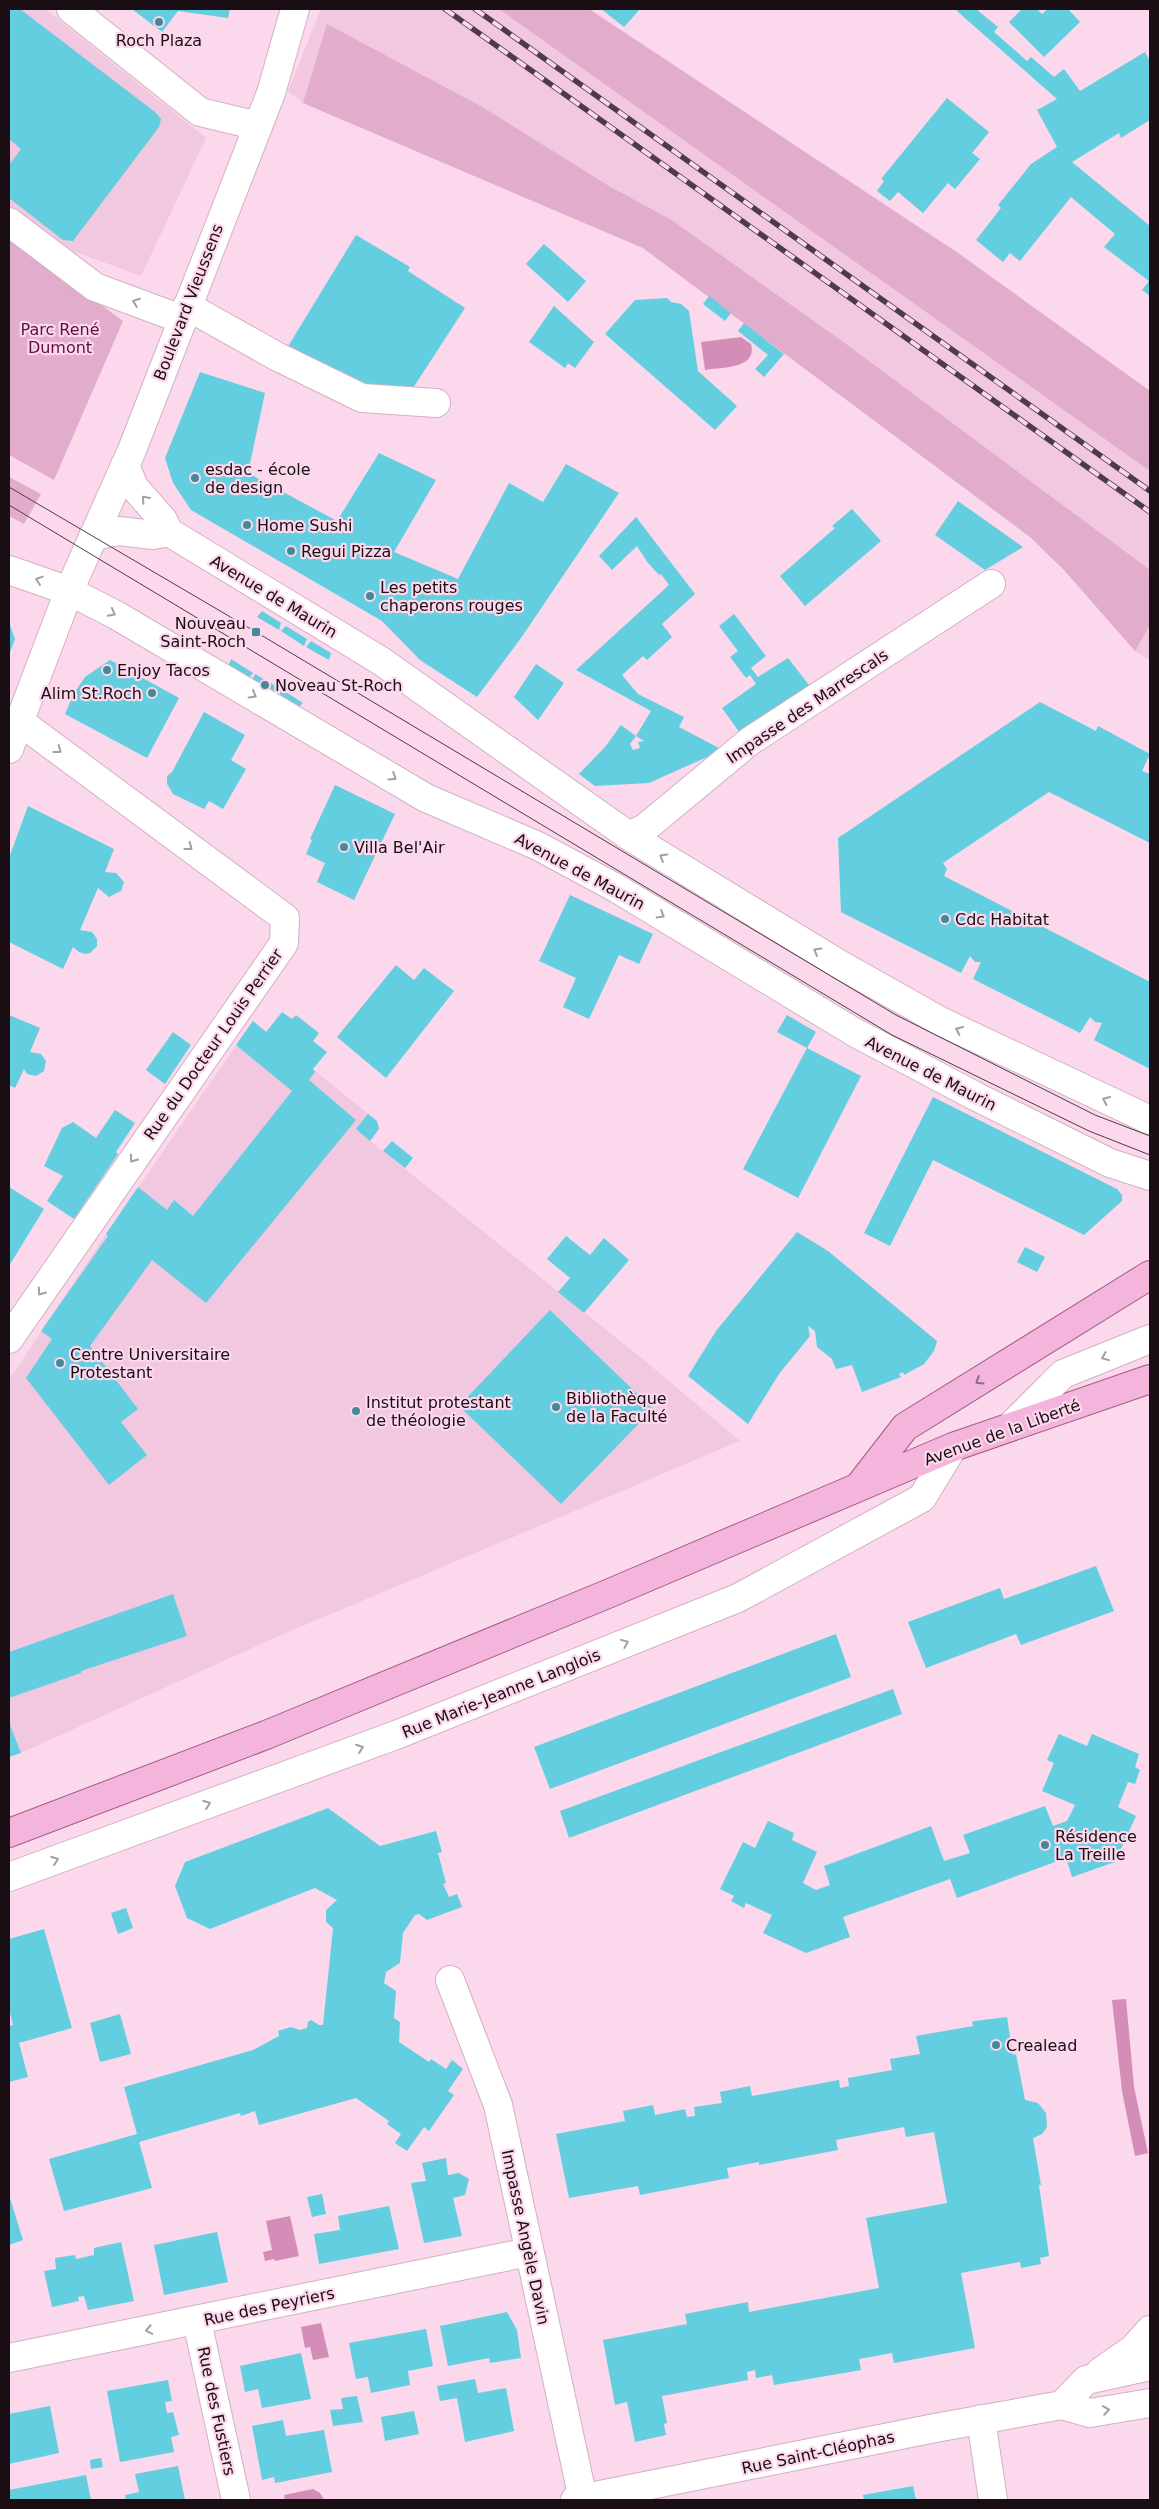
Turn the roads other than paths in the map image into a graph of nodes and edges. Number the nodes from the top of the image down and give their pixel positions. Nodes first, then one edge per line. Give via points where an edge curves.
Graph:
1 (71, 9) edge
2 (295, 9) edge
3 (258, 126) junction
4 (9, 222) edge
5 (184, 312) junction
6 (436, 403) dead end
7 (125, 465) junction
8 (169, 532) junction
9 (93, 536) junction
10 (9, 570) edge
11 (991, 584) dead end
12 (69, 591) junction
13 (19, 721) junction
14 (9, 749) edge
15 (629, 836) junction
16 (1150, 1120) edge
17 (1150, 1176) edge
18 (1150, 1275) edge
19 (9, 1338) edge
20 (1150, 1339) edge
21 (1149, 1381) edge
22 (1010, 1427) junction
23 (953, 1446) junction
24 (859, 1487) junction
25 (9, 1833) edge
26 (9, 1877) edge
27 (450, 1980) dead end
28 (530, 2252) junction
29 (197, 2321) junction
30 (1150, 2330) edge
31 (9, 2358) edge
32 (1150, 2366) edge
33 (1086, 2380) junction
34 (1150, 2403) edge
35 (1062, 2406) junction
36 (981, 2419) junction
37 (642, 2494) edge
38 (236, 2500) edge
39 (579, 2500) edge
40 (993, 2500) edge

1 - 3 street via 200,112
2 - 3 street, Boulevard Vieussens
3 - 5 street, Boulevard Vieussens
5 -> 4 street via 95,287
5 - 6 street via 362,398
5 - 7 street, Boulevard Vieussens
8 -> 7 street, Avenue de Maurin via 163,520 134,488
7 - 9 street, Boulevard Vieussens
8 - 9 street via 153,535 119,531
8 - 15 street, Avenue de Maurin via 380,661
9 - 12 street, Boulevard Vieussens
12 -> 10 street, Avenue de Maurin
11 - 15 street, Impasse des Marrescals via 750,741 645,828
12 - 13 street, Boulevard Vieussens
12 -> 17 street, Avenue de Maurin via 125,620 426,798 538,846 616,888 854,1032 1110,1163
13 - 14 street, Boulevard Vieussens
13 -> 19 street, Rue du Docteur Louis Perrier via 285,918 284,942
16 -> 15 street, Avenue de Maurin via 940,1021 839,964
18 -> 24 main road via 905,1427
20 -> 22 street via 1063,1374
21 - 22 main road, Avenue de la Liberté
22 - 23 main road, Avenue de la Liberté
23 - 24 main road, Avenue de la Liberté
26 -> 23 street, Rue Marie-Jeanne Langlois via 396,1735 738,1598 922,1498
24 - 25 main road, Avenue de la Liberté via 284,1728
27 - 28 street, Impasse Angèle Davin via 498,2105
28 - 29 street, Rue des Peyriers
28 - 39 street, Impasse Angèle Davin
29 -> 31 street, Rue des Peyriers
29 - 38 street, Rue des Fustiers
30 - 33 street via 1133,2348
32 - 33 street
33 - 35 street
35 -> 34 street via 1090,2413
35 - 36 street, Rue Saint-Cléophas
36 - 37 street, Rue Saint-Cléophas
36 - 40 street
37 - 39 street, Rue Saint-Cléophas

